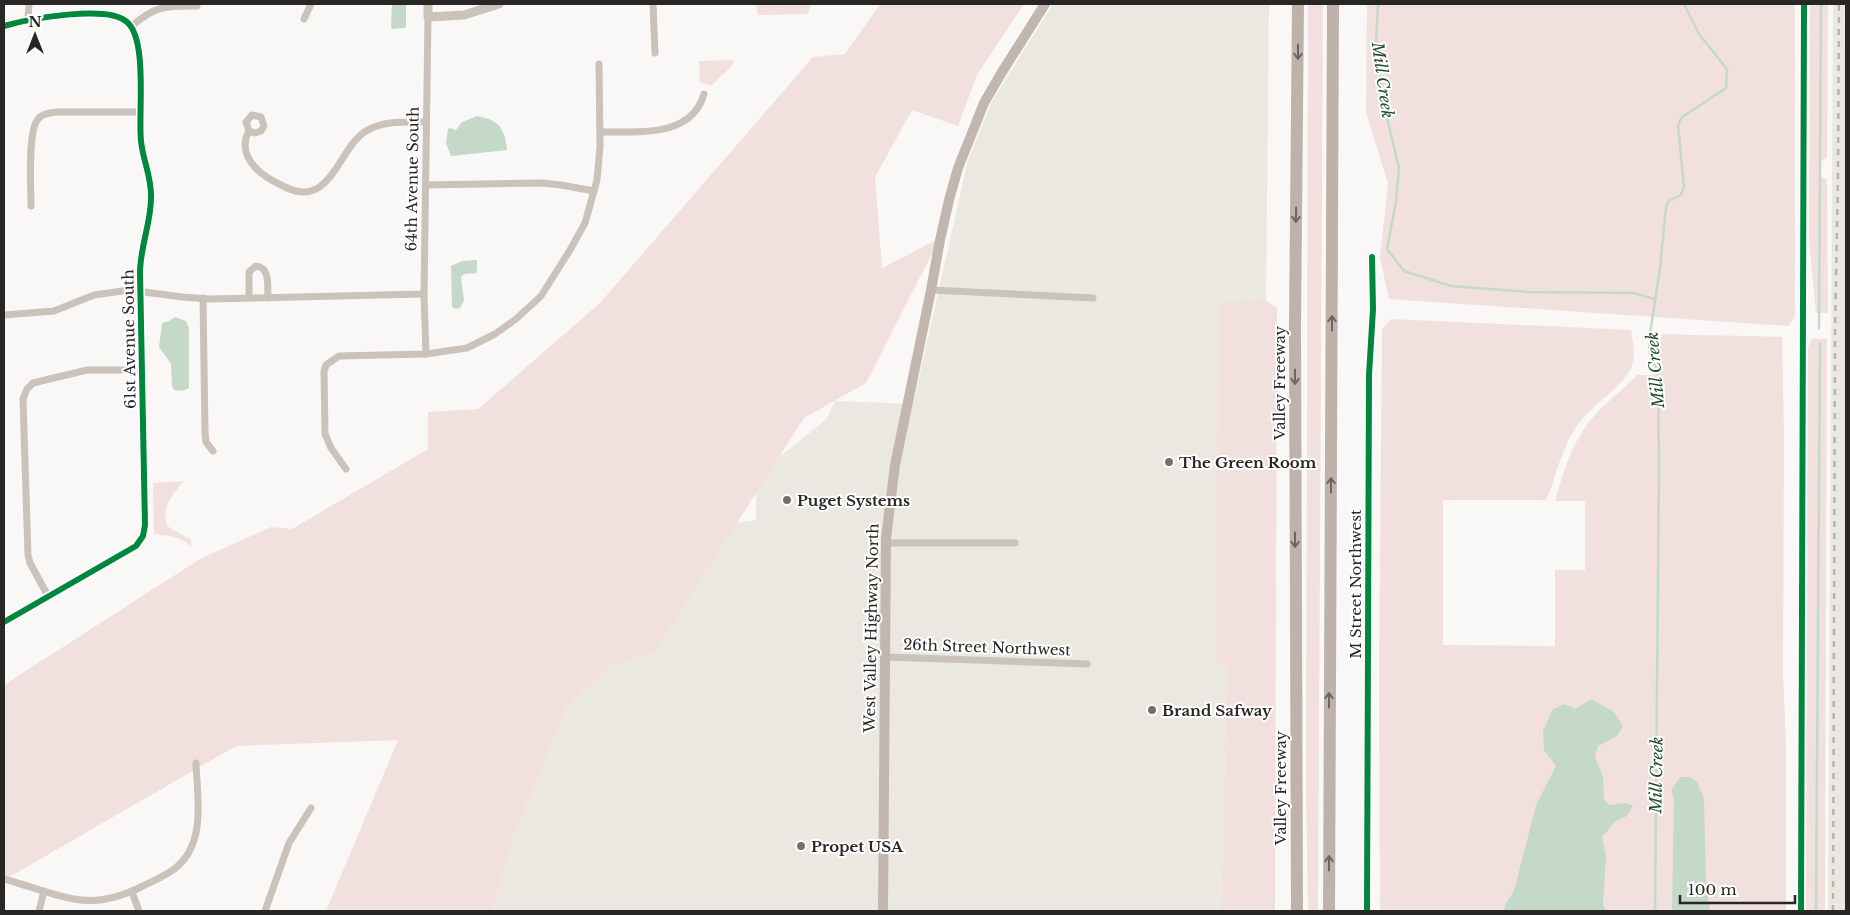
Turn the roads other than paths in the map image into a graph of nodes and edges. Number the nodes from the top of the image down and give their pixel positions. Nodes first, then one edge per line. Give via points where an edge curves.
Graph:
1 (29, 4) edge
2 (311, 4) edge
3 (428, 4) edge
4 (498, 4) edge
5 (653, 4) edge
6 (1045, 4) edge
7 (1298, 4) edge
8 (1333, 4) edge
9 (197, 6) dead end
10 (428, 17) junction
11 (28, 19) junction
12 (304, 19) dead end
13 (4, 26) edge
14 (131, 27) junction
15 (655, 53) dead end
16 (599, 64) dead end
17 (704, 94) dead end
18 (140, 112) junction
19 (426, 122) junction
20 (249, 131) dead end
21 (600, 132) junction
22 (426, 185) junction
23 (594, 192) junction
24 (31, 206) dead end
25 (1372, 257) dead end
26 (931, 290) junction
27 (140, 291) junction
28 (424, 294) junction
29 (202, 298) junction
30 (249, 298) junction
31 (268, 298) junction
32 (1093, 298) dead end
33 (4, 315) edge
34 (426, 354) junction
35 (142, 370) junction
36 (213, 451) dead end
37 (346, 469) dead end
38 (1014, 543) dead end
39 (886, 544) junction
40 (48, 596) junction
41 (4, 622) edge
42 (885, 657) junction
43 (1088, 664) dead end
44 (196, 763) dead end
45 (311, 808) dead end
46 (4, 879) edge
47 (44, 891) junction
48 (132, 892) junction
49 (39, 911) edge
50 (139, 911) edge
51 (265, 911) edge
52 (883, 911) edge
53 (1297, 911) edge
54 (1329, 911) edge
55 (1366, 911) edge

1 - 11 street
2 - 12 street
3 - 10 street, 64th Avenue South
4 - 10 street via 464,15
5 - 15 street
6 - 26 main road, West Valley Highway North via 984,103 972,131 949,200
7 -> 53 highway, Valley Freeway via 1295,326
54 -> 8 highway
9 - 14 street via 155,9
10 - 19 street, 64th Avenue South
11 - 13 street
11 - 14 street via 106,15 121,18
14 - 18 street, 61st Avenue South via 139,50
16 - 21 street
17 - 21 street via 696,111 671,128
18 - 24 street via 57,112 40,116 32,135
18 - 27 street, 61st Avenue South via 151,198 141,252
19 - 20 street via 392,123 368,130 354,142 326,182 314,190 303,192 283,187 252,164 245,149
19 - 22 street, 64th Avenue South
21 - 23 street
22 - 23 street via 542,183
22 - 28 street, 64th Avenue South
23 - 34 street via 585,223 541,296 495,334 467,348
25 - 55 street, M Street Northwest
26 - 32 street
26 - 39 main road, West Valley Highway North via 895,465
27 - 29 street
27 - 33 street via 94,295 54,311
27 - 35 street, 61st Avenue South
28 - 31 street
28 - 34 street, 64th Avenue South
29 - 30 street
29 - 36 street via 205,433 206,442
30 - 31 street
30 - 31 street via 249,272 256,266 267,272
34 - 37 street via 339,356 326,364 325,434
35 - 40 street, 61st Avenue South via 144,536 136,546
35 - 40 street via 87,370 33,383 27,389 24,399 28,555
38 - 39 street
39 - 42 main road, West Valley Highway North
40 - 41 street
42 - 43 street, 26th Street Northwest
42 - 52 main road, West Valley Highway North
44 - 48 street via 197,832 190,852 179,866
45 - 51 street via 289,844
46 - 47 street
47 - 48 street via 98,902
47 - 49 street
48 - 50 street

